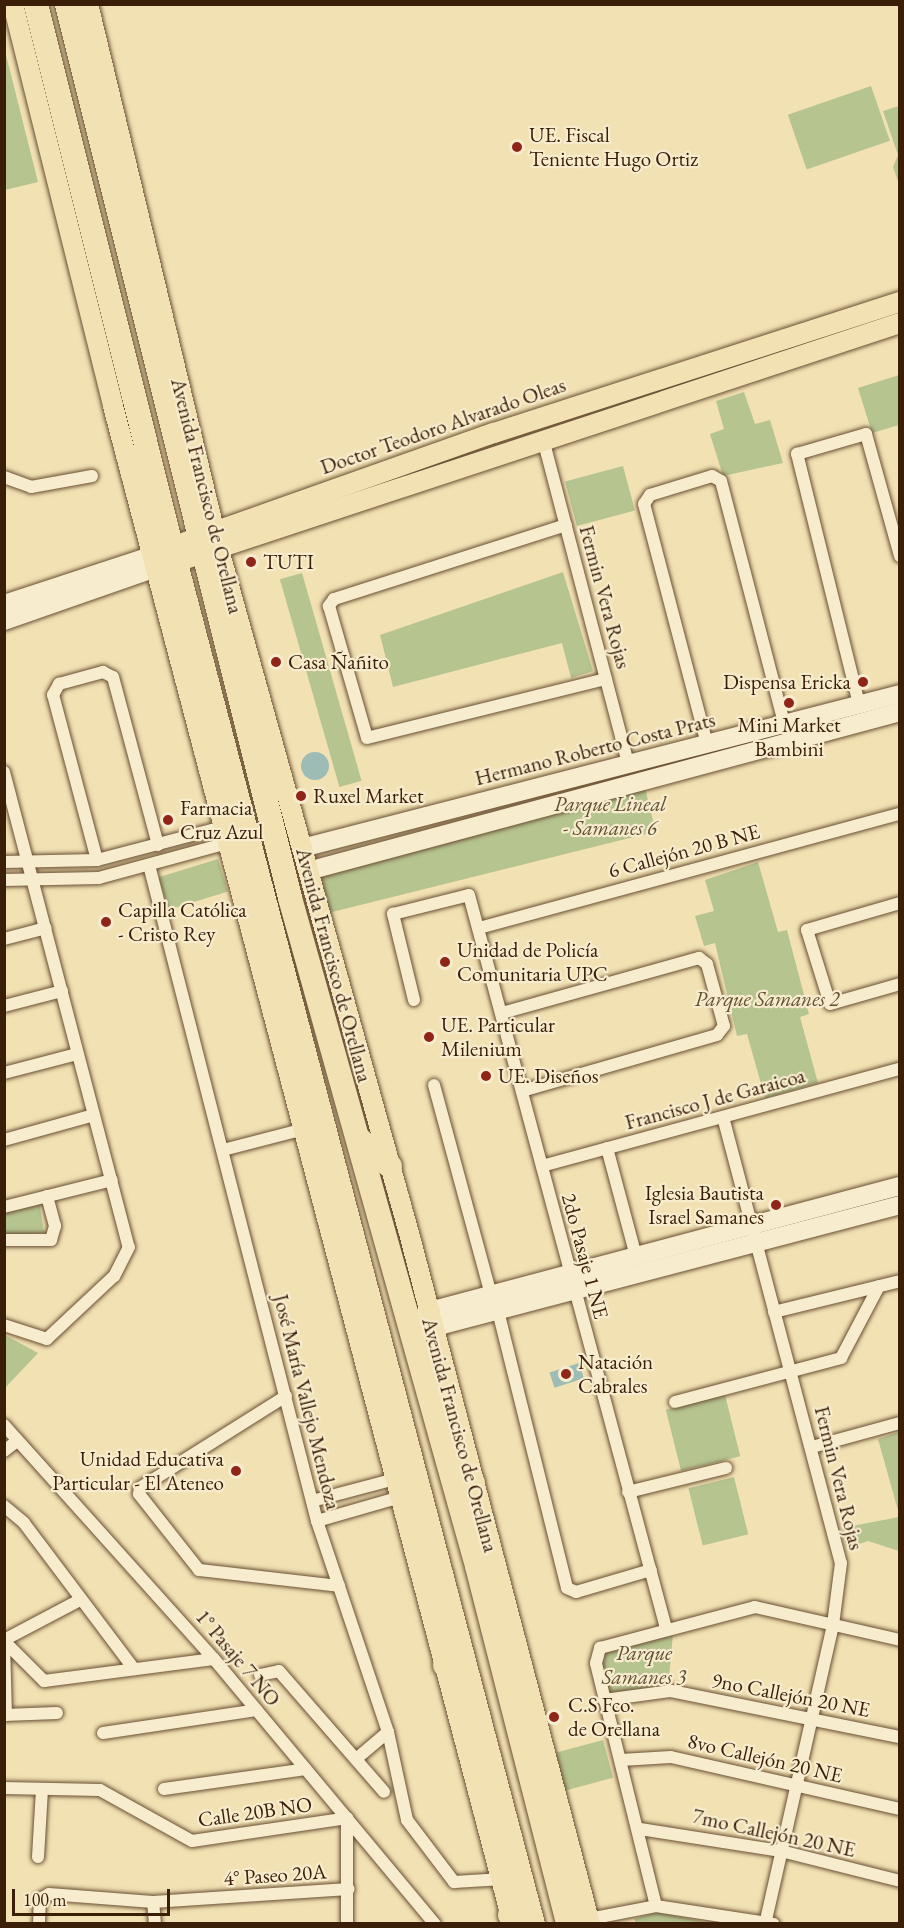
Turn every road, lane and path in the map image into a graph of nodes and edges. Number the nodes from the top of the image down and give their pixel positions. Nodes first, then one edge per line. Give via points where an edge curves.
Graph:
1 (13, 4) edge
2 (36, 4) edge
3 (67, 4) edge
4 (88, 4) edge
5 (900, 302) edge
6 (900, 323) edge
7 (543, 439) junction
8 (92, 476) dead end
9 (4, 477) edge
10 (566, 525) junction
11 (208, 543) junction
12 (900, 556) edge
13 (164, 558) junction
14 (4, 604) edge
15 (4, 621) edge
16 (606, 679) junction
17 (900, 693) edge
18 (859, 704) junction
19 (900, 712) edge
20 (784, 723) junction
21 (821, 723) junction
22 (707, 744) junction
23 (628, 764) junction
24 (4, 772) edge
25 (512, 794) junction
26 (517, 814) junction
27 (900, 814) edge
28 (226, 835) junction
29 (158, 845) junction
30 (302, 848) junction
31 (98, 860) junction
32 (4, 862) edge
33 (28, 863) junction
34 (149, 865) junction
35 (308, 871) junction
36 (4, 880) edge
37 (32, 880) junction
38 (900, 903) edge
39 (46, 928) junction
40 (479, 928) junction
41 (4, 939) edge
42 (900, 984) edge
43 (62, 991) junction
44 (414, 1000) dead end
45 (4, 1006) edge
46 (502, 1013) junction
47 (77, 1053) junction
48 (900, 1069) edge
49 (4, 1073) edge
50 (434, 1085) dead end
51 (522, 1091) junction
52 (94, 1115) junction
53 (723, 1117) junction
54 (304, 1129) junction
55 (359, 1139) junction
56 (4, 1140) edge
57 (607, 1148) junction
58 (223, 1150) junction
59 (542, 1166) junction
60 (390, 1167) junction
61 (112, 1180) junction
62 (900, 1186) edge
63 (48, 1196) junction
64 (900, 1205) edge
65 (4, 1207) edge
66 (752, 1234) junction
67 (4, 1240) edge
68 (636, 1256) junction
69 (900, 1281) edge
70 (572, 1282) junction
71 (879, 1286) junction
72 (494, 1303) junction
73 (774, 1312) junction
74 (429, 1320) junction
75 (4, 1325) edge
76 (790, 1369) junction
77 (286, 1396) junction
78 (675, 1402) dead end
79 (900, 1423) edge
80 (4, 1425) edge
81 (16, 1441) junction
82 (812, 1447) junction
83 (4, 1451) edge
84 (726, 1468) dead end
85 (473, 1483) junction
86 (398, 1488) junction
87 (628, 1492) junction
88 (312, 1500) junction
89 (4, 1506) edge
90 (317, 1521) junction
91 (477, 1566) junction
92 (651, 1570) junction
93 (339, 1586) junction
94 (80, 1600) junction
95 (833, 1625) junction
96 (666, 1628) junction
97 (900, 1640) edge
98 (4, 1641) edge
99 (214, 1659) junction
100 (445, 1665) junction
101 (134, 1670) junction
102 (260, 1675) dead end
103 (604, 1700) junction
104 (475, 1702) junction
105 (256, 1710) junction
106 (57, 1713) dead end
107 (5, 1715) edge
108 (810, 1718) junction
109 (388, 1732) junction
110 (104, 1733) dead end
111 (900, 1737) edge
112 (356, 1759) junction
113 (621, 1760) junction
114 (306, 1769) junction
115 (795, 1786) junction
116 (4, 1788) edge
117 (42, 1789) junction
118 (164, 1789) dead end
119 (384, 1792) dead end
120 (900, 1809) edge
121 (346, 1818) junction
122 (639, 1829) junction
123 (781, 1851) junction
124 (38, 1857) dead end
125 (511, 1875) junction
126 (900, 1881) edge
127 (349, 1889) junction
128 (153, 1902) junction
129 (656, 1906) junction
130 (511, 1919) edge
131 (582, 1922) edge
132 (39, 1923) edge
133 (155, 1923) edge
134 (347, 1923) edge
135 (435, 1923) edge
136 (533, 1923) edge
137 (768, 1923) edge

1 - 13 main road
2 - 13 highway
3 - 11 highway, Avenida Francisco de Orellana
4 - 11 main road, Avenida Francisco de Orellana
5 - 11 main road, Doctor Teodoro Alvarado Oleas
6 - 7 main road, Doctor Teodoro Alvarado Oleas
7 - 10 street, Fermin Vera Rojas
7 - 11 main road, Doctor Teodoro Alvarado Oleas
8 - 9 street via 31,487
10 - 16 street, Fermin Vera Rojas
10 - 16 street via 334,599 332,618 367,738
11 - 13 main road, Doctor Teodoro Alvarado Oleas
11 - 30 main road, Avenida Francisco de Orellana
11 - 55 highway, Avenida Francisco de Orellana via 290,898
12 - 18 street via 866,434 797,454
13 - 14 street, Doctor Teodoro Alvarado Oleas
13 - 15 street, Doctor Teodoro Alvarado Oleas
13 - 28 main road
13 - 104 highway
16 - 23 street, Fermin Vera Rojas
17 - 18 street, Hermano Roberto Costa Prats
18 - 21 street, Hermano Roberto Costa Prats
19 - 21 street, Hermano Roberto Costa Prats
20 - 21 street, Hermano Roberto Costa Prats
20 - 22 street, Hermano Roberto Costa Prats
20 - 22 street via 721,481 712,476 650,495 644,504
21 - 26 street, Hermano Roberto Costa Prats
22 - 23 street, Hermano Roberto Costa Prats
23 - 25 street, Hermano Roberto Costa Prats
24 - 33 street
25 - 26 street
25 - 30 street, Hermano Roberto Costa Prats
26 - 35 street, Hermano Roberto Costa Prats
27 - 40 street, 6 Callejón 20 B NE
28 - 29 street
28 - 34 street
28 - 54 main road
29 - 31 street
29 - 31 street via 112,677 103,672 59,684 53,695
30 - 35 main road, Avenida Francisco de Orellana
31 - 33 street
32 - 33 street
33 - 37 street
34 - 37 street via 85,880
34 - 58 street, José María Vallejo Mendoza
35 - 60 main road, Avenida Francisco de Orellana
36 - 37 street
37 - 39 street
38 - 42 street via 807,930 830,1004
39 - 41 street
39 - 43 street
40 - 44 street, 2do Pasaje 1 NE via 469,895 393,914
40 - 46 street, 2do Pasaje 1 NE
43 - 45 street
43 - 47 street
46 - 51 street, 2do Pasaje 1 NE
46 - 51 street via 704,960 722,1031
47 - 49 street
47 - 52 street
48 - 53 street, Francisco J de Garaicoa
50 - 72 street
51 - 59 street, 2do Pasaje 1 NE
52 - 56 street
52 - 61 street
53 - 57 street, Francisco J de Garaicoa
53 - 66 street, Fermin Vera Rojas
54 - 58 street
54 - 86 main road
55 - 60 highway
55 - 91 highway, Avenida Francisco de Orellana
57 - 59 street, Francisco J de Garaicoa
57 - 68 street
58 - 77 street, José María Vallejo Mendoza
59 - 70 street, 2do Pasaje 1 NE
60 - 74 main road, Avenida Francisco de Orellana
61 - 63 street
61 - 75 street via 129,1233 125,1262 47,1339
62 - 66 street
63 - 65 street
63 - 67 street via 55,1226 51,1240
64 - 66 street
66 - 68 street
66 - 70 street
66 - 73 street, Fermin Vera Rojas
68 - 70 street
69 - 71 street
70 - 72 street
70 - 87 street, 2do Pasaje 1 NE
71 - 73 street
71 - 76 street via 848,1353
72 - 74 street
72 - 92 street via 567,1588 576,1592
73 - 76 street, Fermin Vera Rojas
74 - 85 main road, Avenida Francisco de Orellana
76 - 78 street
76 - 82 street, Fermin Vera Rojas
77 - 88 street, José María Vallejo Mendoza
77 - 93 street via 140,1488 139,1494 199,1570
79 - 82 street
80 - 81 street, 1° Pasaje 7 NO
81 - 83 street
81 - 99 street, 1° Pasaje 7 NO
82 - 95 street, Fermin Vera Rojas via 841,1563
84 - 87 street
85 - 91 highway
85 - 131 main road, Avenida Francisco de Orellana
86 - 88 street
86 - 90 street
86 - 100 main road
87 - 92 street, 2do Pasaje 1 NE
88 - 90 street, José María Vallejo Mendoza
89 - 94 street via 24,1522
90 - 93 street, José María Vallejo Mendoza
91 - 131 highway, Avenida Francisco de Orellana
92 - 96 street, 2do Pasaje 1 NE
93 - 109 street, José María Vallejo Mendoza
94 - 98 street
94 - 101 street
95 - 96 street via 754,1607
95 - 97 street
95 - 108 street, Fermin Vera Rojas
96 - 103 street via 600,1648 596,1663
98 - 101 street via 44,1681
98 - 107 street
99 - 101 street
99 - 105 street, 1° Pasaje 7 NO
100 - 104 highway
100 - 125 main road
102 - 112 street via 279,1671
103 - 108 street, 9no Callejón 20 NE via 671,1691
103 - 113 street
104 - 125 highway
105 - 110 street
105 - 114 street, 1° Pasaje 7 NO
106 - 107 street
108 - 111 street, 9no Callejón 20 NE
108 - 115 street, Fermin Vera Rojas
109 - 112 street
109 - 125 street, José María Vallejo Mendoza via 411,1830 454,1882
112 - 119 street
113 - 115 street, 8vo Callejón 20 NE via 671,1757
113 - 122 street
114 - 118 street
114 - 121 street, 1° Pasaje 7 NO
115 - 120 street, 8vo Callejón 20 NE
115 - 123 street, Fermin Vera Rojas
116 - 117 street, Calle 20B NO
117 - 121 street, Calle 20B NO via 100,1790 192,1841
117 - 124 street
121 - 127 street
121 - 135 street, 1° Pasaje 7 NO
122 - 123 street, 7mo Callejón 20 NE
122 - 129 street
123 - 126 street, 7mo Callejón 20 NE
123 - 137 street, Fermin Vera Rojas
125 - 130 highway
125 - 136 highway
127 - 128 street, 4° Paseo 20A
127 - 134 street
128 - 132 street, 4° Paseo 20A via 49,1894 40,1899
128 - 133 street
129 - 131 street
129 - 137 street

